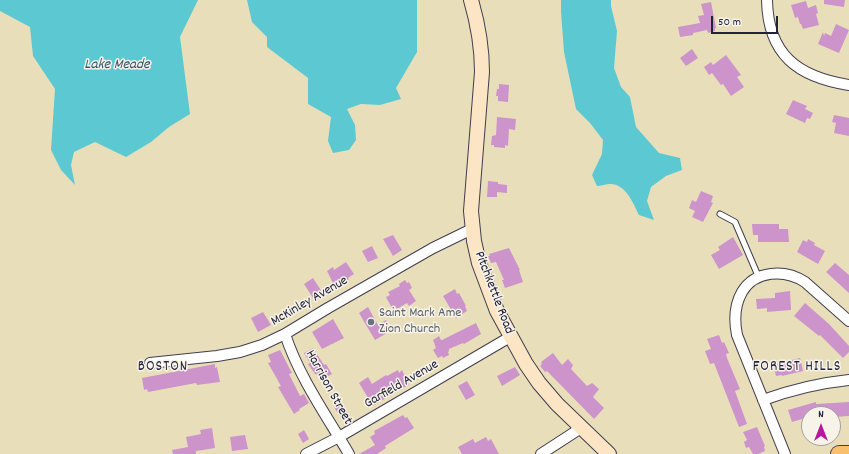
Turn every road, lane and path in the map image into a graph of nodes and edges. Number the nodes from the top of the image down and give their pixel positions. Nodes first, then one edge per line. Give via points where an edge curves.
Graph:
1 (472, 0) edge
2 (767, 0) edge
3 (849, 84) edge
4 (720, 214) dead end
5 (472, 229) junction
6 (760, 278) junction
7 (849, 321) edge
8 (285, 334) junction
9 (510, 336) junction
10 (150, 363) dead end
11 (849, 380) edge
12 (763, 400) junction
13 (582, 428) junction
14 (339, 437) junction
15 (306, 454) edge
16 (349, 454) edge
17 (541, 454) edge
18 (609, 454) edge
19 (785, 454) edge
20 (839, 454) edge
21 (849, 454) edge

1 - 5 main road, Pitchkettle Road via 482,52
2 - 3 street via 769,24 774,38 788,59 794,65 821,78
4 - 6 lane via 735,222
5 - 8 street, McKinley Avenue via 433,248
5 - 9 main road, Pitchkettle Road via 479,263
6 - 7 street via 778,273 797,277
6 - 12 street via 742,291 735,324
8 - 10 street, McKinley Avenue via 240,352
8 - 14 street, Harrison Street via 305,379
9 - 13 main road, Pitchkettle Road via 539,383
9 - 14 street, Garfield Avenue
11 - 12 street via 803,387
12 - 19 street
13 - 17 street
13 - 18 main road, Pitchkettle Road
14 - 15 street, Garfield Avenue
14 - 16 street, Harrison Street
20 - 21 main road

